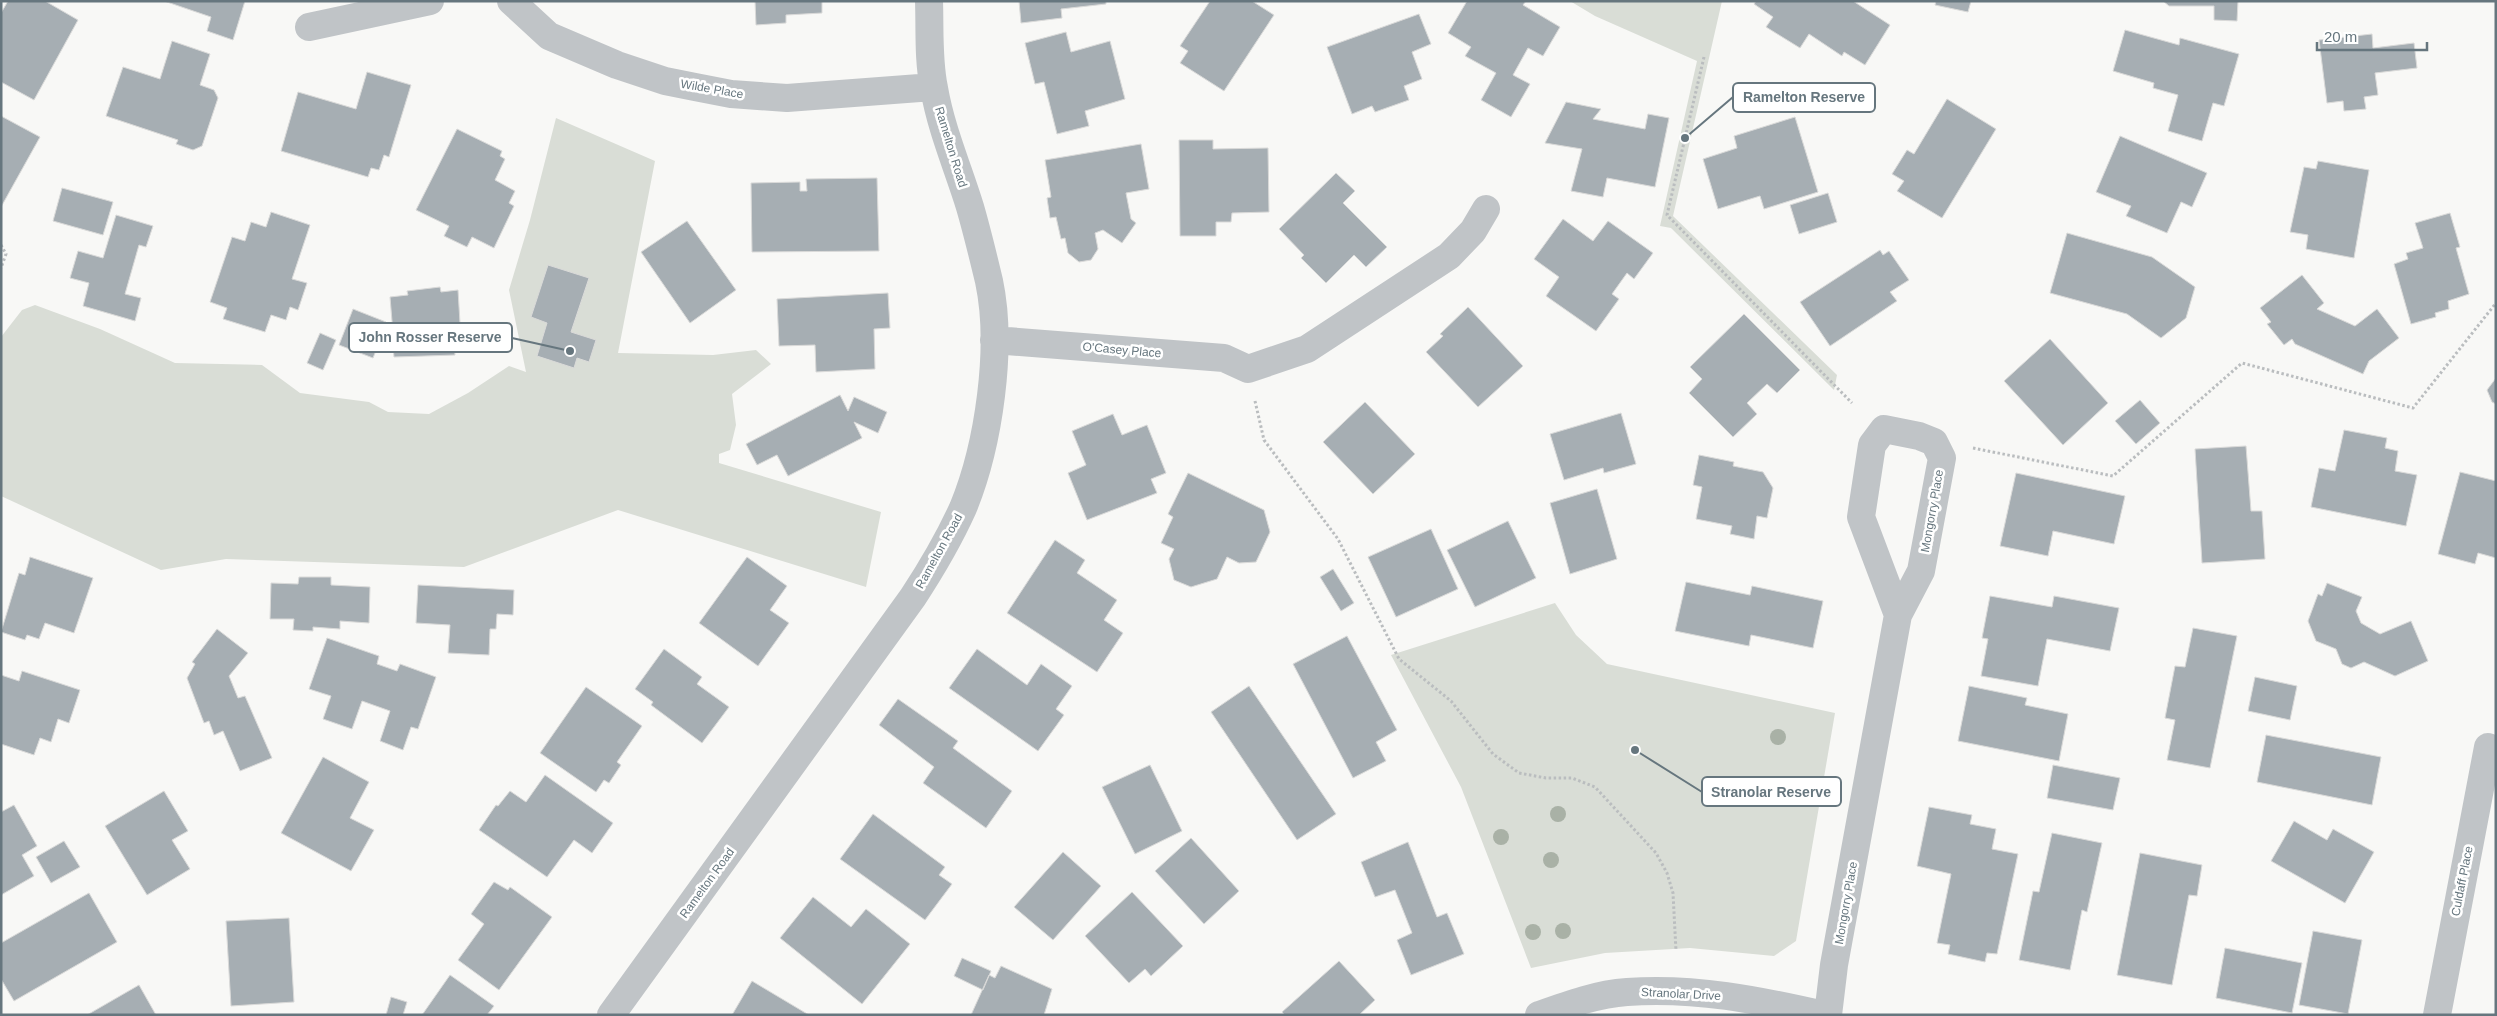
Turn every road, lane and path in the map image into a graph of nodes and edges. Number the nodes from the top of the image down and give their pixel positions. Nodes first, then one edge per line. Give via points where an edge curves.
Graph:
1 (430, 1) edge
2 (511, 1) edge
3 (928, 1) edge
4 (309, 27) dead end
5 (1704, 57) dead end
6 (933, 87) junction
7 (1486, 209) dead end
8 (1, 245) edge
9 (1, 268) edge
10 (2496, 303) edge
11 (994, 340) junction
12 (1248, 369) junction
13 (1852, 403) dead end
14 (1968, 448) dead end
15 (1898, 616) junction
16 (2488, 747) dead end
17 (1676, 952) dead end
18 (611, 1015) edge
19 (1539, 1015) edge
20 (1824, 1015) edge
21 (1828, 1015) edge
22 (2437, 1015) edge

1 - 4 street
2 - 6 street, Wilde Place via 549,36 665,81 731,94 787,98
3 - 6 street, Ramelton Road
5 - 13 path via 1667,215
6 - 11 street, Ramelton Road via 971,208 989,283
7 - 12 street via 1473,231 1448,256 1307,349
8 - 9 path via 6,254
10 - 14 path via 2413,408 2242,364 2113,476
11 - 12 street, O'Casey Place via 1224,358
11 - 18 street, Ramelton Road via 992,390 977,464 963,506 934,565
12 - 17 path via 1264,440 1338,539 1399,659 1451,702 1493,754 1519,773 1572,778 1595,787 1629,821 1656,853 1667,873 1673,893
15 - 15 street, Mongorry Place via 1861,517 1872,445 1884,429 1934,442 1942,458 1921,571
15 - 21 street, Mongorry Place via 1834,965
16 - 22 street, Culdaff Place
19 - 20 street, Stranolar Drive via 1575,1002 1626,992 1706,992

